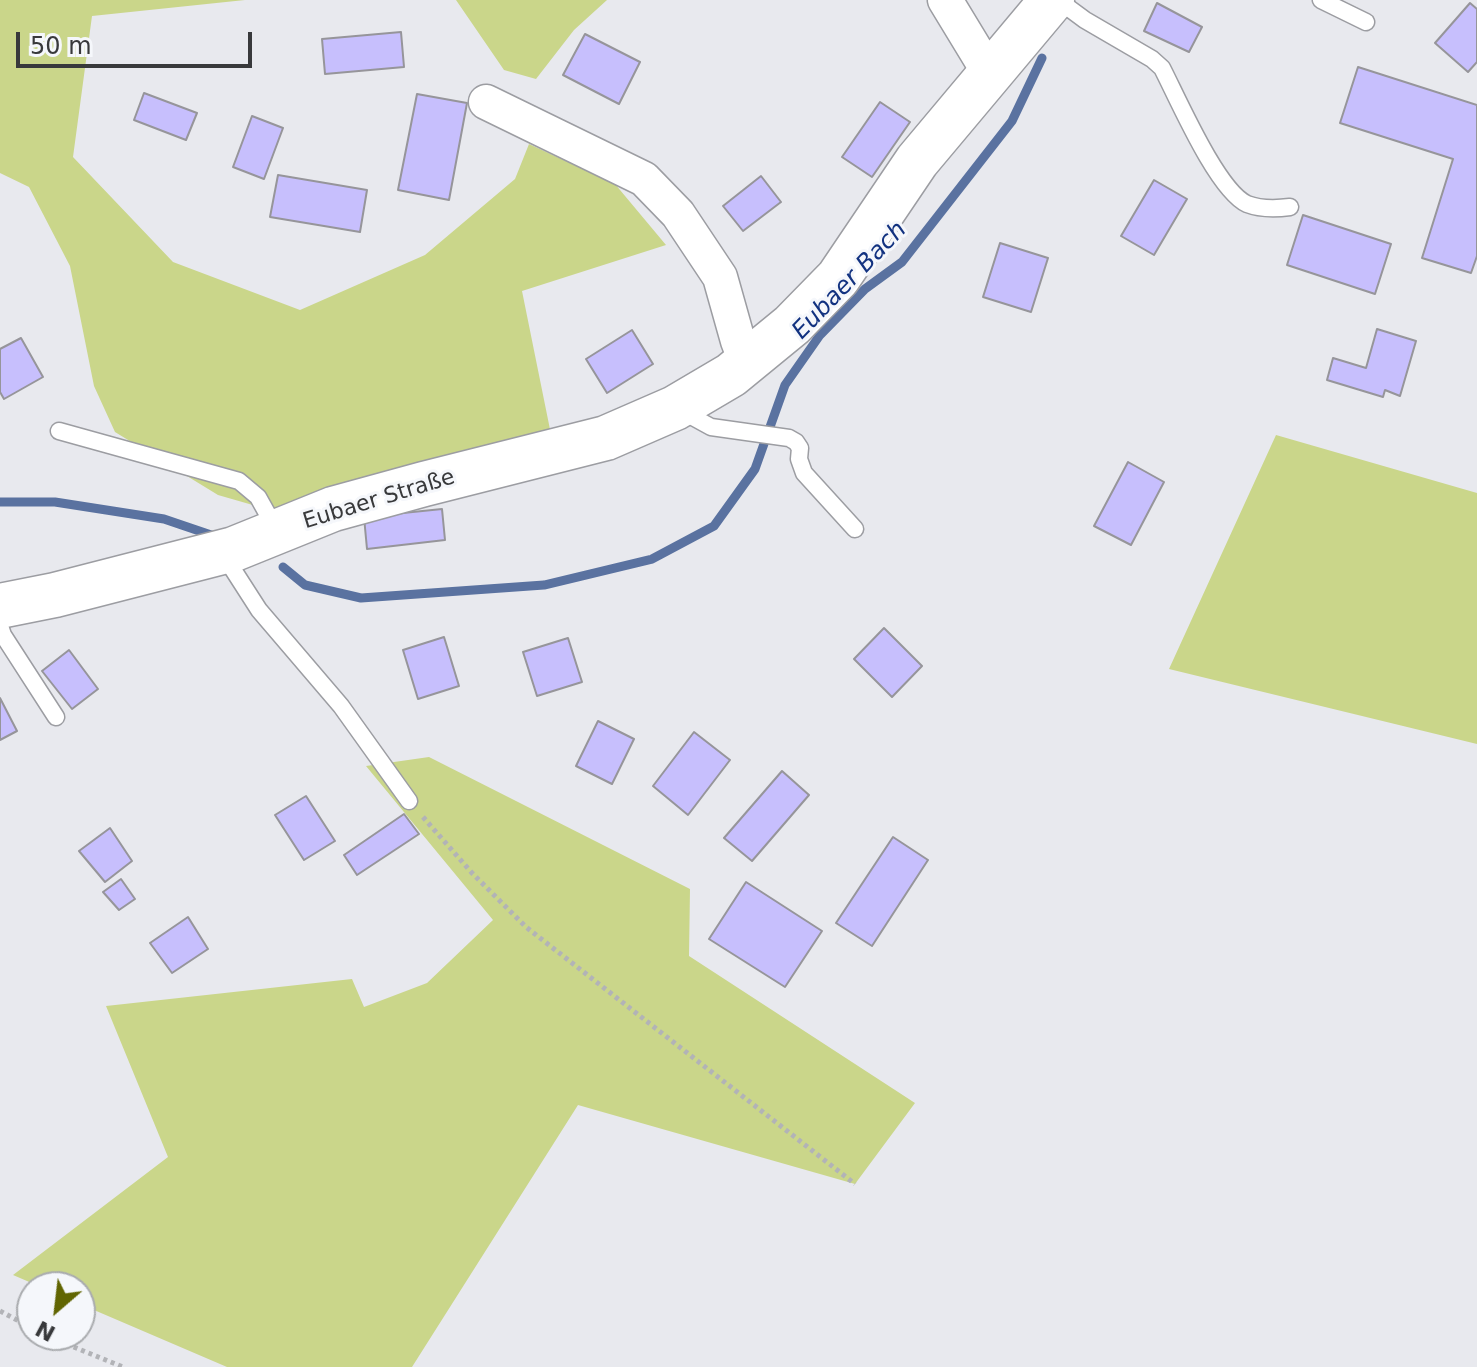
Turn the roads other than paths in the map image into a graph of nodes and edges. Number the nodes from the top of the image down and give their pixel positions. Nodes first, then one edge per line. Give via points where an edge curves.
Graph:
1 (945, 0) edge
2 (1055, 0) edge
3 (1321, 0) edge
4 (1366, 22) dead end
5 (990, 74) junction
6 (486, 102) dead end
7 (1290, 207) dead end
8 (746, 362) junction
9 (675, 408) junction
10 (59, 431) dead end
11 (855, 529) dead end
12 (278, 532) junction
13 (222, 553) junction
14 (0, 606) edge
15 (0, 626) edge
16 (56, 717) dead end
17 (409, 801) road end

1 - 5 street
2 - 5 street, Eubaer Straße
2 - 7 lane via 1162,68 1232,193 1262,208
3 - 4 lane
5 - 8 street, Eubaer Straße via 917,161 838,278
6 - 8 street via 644,179 678,214 720,277
8 - 9 street, Eubaer Straße
9 - 11 lane via 711,427 796,442 804,473
9 - 12 street, Eubaer Straße via 606,438 333,509
10 - 12 lane via 239,481 258,497
12 - 13 street, Eubaer Straße
13 - 14 street, Eubaer Straße
13 - 17 lane via 259,610 341,706
15 - 16 lane

